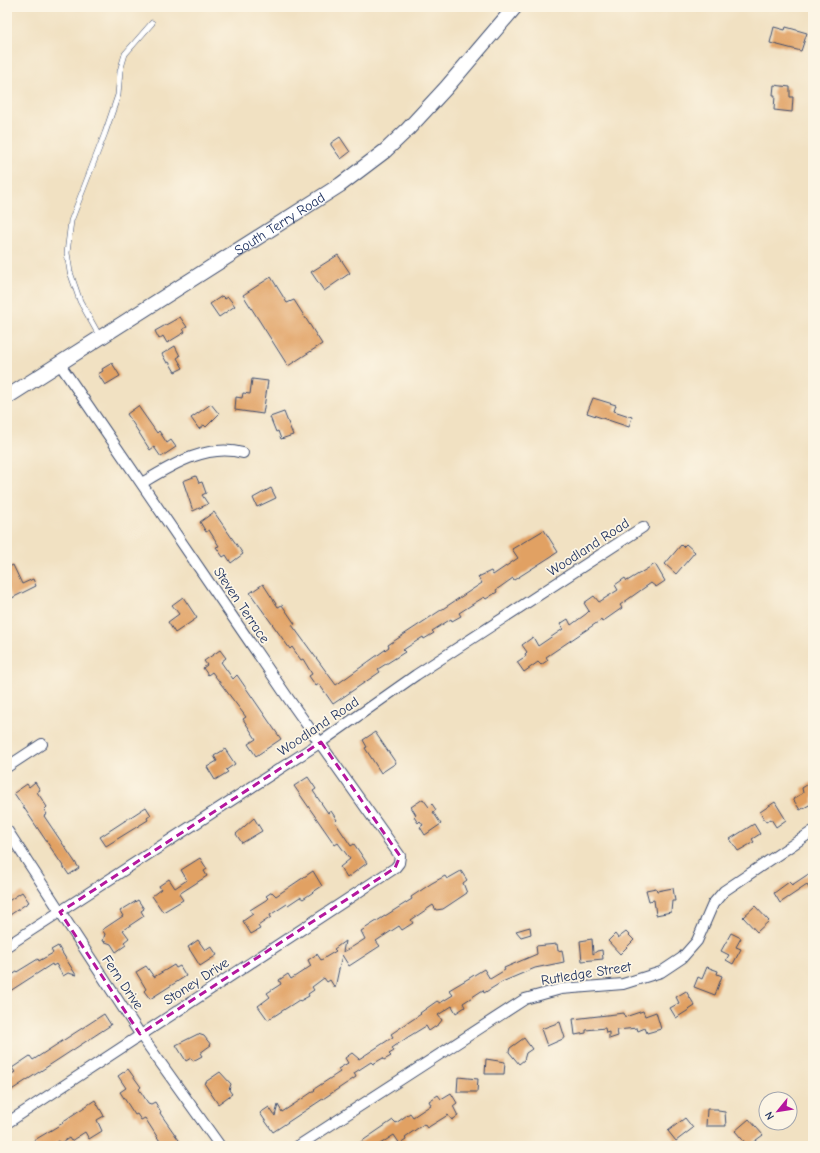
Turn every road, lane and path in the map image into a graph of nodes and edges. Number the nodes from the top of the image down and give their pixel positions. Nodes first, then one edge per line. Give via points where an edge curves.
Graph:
1 (515, 7) edge
2 (152, 23) dead end
3 (100, 337) junction
4 (59, 363) junction
5 (7, 397) edge
6 (243, 453) dead end
7 (142, 482) junction
8 (643, 527) dead end
9 (321, 742) junction
10 (42, 744) dead end
11 (7, 767) edge
12 (7, 830) edge
13 (813, 831) edge
14 (399, 863) joint
15 (60, 912) junction
16 (7, 946) edge
17 (140, 1034) junction
18 (7, 1123) edge
19 (220, 1146) edge
20 (298, 1146) edge

1 - 3 street, South Terry Road via 446,88 385,151 340,185
2 - 3 lane via 125,54 116,102 71,222 67,253 70,272 80,301
3 - 4 street, South Terry Road
4 - 5 street, South Terry Road
4 - 7 street, Steven Terrace
6 - 7 street via 230,449 200,454
7 - 9 street, Steven Terrace
8 - 9 street, Woodland Road via 416,675
9 - 14 street, Steven Terrace via 400,856
9 - 15 street, Woodland Road
10 - 11 street
12 - 15 street, Fern Drive
13 - 20 street, Rutledge Street via 720,895 713,904 698,941 682,958 660,972 623,984 561,989 525,999
14 - 17 street, Stoney Drive
15 - 16 street, Woodland Road
15 - 17 street, Fern Drive
17 - 18 street, Stoney Drive
17 - 19 street, Fern Drive

